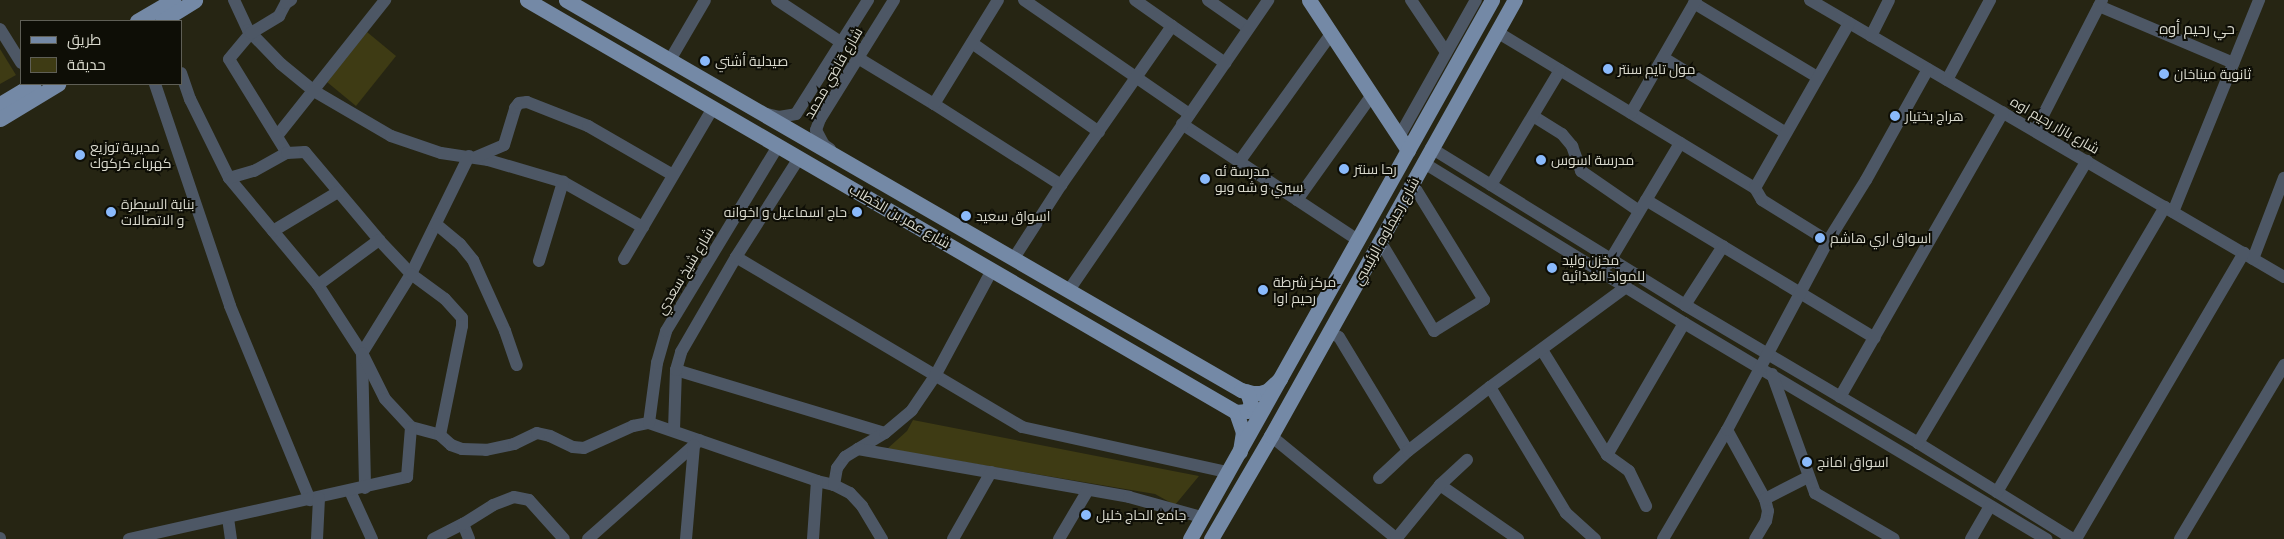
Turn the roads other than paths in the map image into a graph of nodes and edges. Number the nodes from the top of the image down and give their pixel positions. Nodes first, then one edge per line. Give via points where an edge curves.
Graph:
1 (173, 0) edge
2 (195, 0) edge
3 (234, 0) edge
4 (292, 0) edge
5 (386, 0) edge
6 (527, 0) edge
7 (705, 0) edge
8 (777, 0) edge
9 (868, 0) edge
10 (894, 0) edge
11 (998, 0) edge
12 (1024, 0) edge
13 (1135, 0) edge
14 (1208, 0) edge
15 (1268, 0) edge
16 (1309, 0) edge
17 (1411, 0) edge
18 (1476, 0) edge
19 (1492, 0) edge
20 (1516, 0) edge
21 (1810, 0) edge
22 (1889, 0) edge
23 (1990, 0) edge
24 (2259, 0) edge
25 (573, 2) edge
26 (1695, 2) edge
27 (2101, 3) edge
28 (139, 20) edge
29 (165, 20) edge
30 (1850, 23) junction
31 (1172, 26) junction
32 (1248, 28) junction
33 (0, 29) edge
34 (617, 30) junction
35 (1497, 32) junction
36 (251, 34) junction
37 (1331, 34) junction
38 (1871, 36) junction
39 (842, 42) junction
40 (972, 43) junction
41 (608, 47) junction
42 (1446, 52) junction
43 (858, 58) junction
44 (1664, 58) junction
45 (670, 60) junction
46 (20, 61) edge
47 (1224, 63) junction
48 (2233, 63) junction
49 (1928, 69) junction
50 (1560, 70) junction
51 (182, 76) edge
52 (1817, 77) junction
53 (1137, 78) junction
54 (1948, 80) junction
55 (31, 85) edge
56 (56, 85) edge
57 (154, 85) edge
58 (314, 91) junction
59 (1372, 95) junction
60 (0, 104) edge
61 (934, 104) junction
62 (713, 108) junction
63 (753, 108) junction
64 (2003, 112) junction
65 (1631, 113) junction
66 (1533, 116) junction
67 (0, 119) edge
68 (1185, 119) junction
69 (2035, 131) junction
70 (1100, 132) junction
71 (1786, 133) junction
72 (277, 136) junction
73 (1399, 137) junction
74 (1680, 143) junction
75 (504, 145) junction
76 (778, 146) junction
77 (1431, 148) junction
78 (1408, 150) junction
79 (287, 153) junction
80 (441, 153) junction
81 (1445, 156) junction
82 (472, 157) junction
83 (799, 158) junction
84 (839, 158) junction
85 (2087, 161) junction
86 (1239, 162) junction
87 (1424, 163) junction
88 (500, 164) junction
89 (462, 170) junction
90 (1438, 171) junction
91 (673, 175) junction
92 (229, 178) junction
93 (2284, 178) edge
94 (562, 182) junction
95 (1412, 183) junction
96 (1491, 185) junction
97 (1061, 186) junction
98 (1755, 188) junction
99 (338, 192) junction
100 (1297, 200) junction
101 (1646, 200) junction
102 (2169, 210) junction
103 (1639, 211) junction
104 (944, 218) junction
105 (436, 224) junction
106 (643, 227) junction
107 (273, 231) junction
108 (933, 236) junction
109 (379, 240) junction
110 (1380, 241) junction
111 (1828, 241) junction
112 (1355, 245) junction
113 (1723, 246) junction
114 (2249, 256) junction
115 (736, 257) junction
116 (1014, 258) junction
117 (624, 259) dead end
118 (1611, 259) junction
119 (539, 261) dead end
120 (1369, 261) junction
121 (992, 270) junction
122 (1603, 273) junction
123 (411, 274) junction
124 (1338, 275) junction
125 (2284, 276) edge
126 (318, 285) junction
127 (1355, 285) junction
128 (1626, 288) junction
129 (1069, 290) junction
130 (1801, 294) junction
131 (1685, 304) junction
132 (1684, 324) junction
133 (1329, 332) junction
134 (1148, 336) junction
135 (1875, 338) junction
136 (1542, 350) junction
137 (362, 353) junction
138 (1768, 353) junction
139 (1138, 355) junction
140 (517, 365) dead end
141 (2284, 365) edge
142 (1760, 368) junction
143 (676, 370) junction
144 (1772, 374) junction
145 (935, 376) junction
146 (1280, 379) junction
147 (1490, 387) junction
148 (1247, 392) junction
149 (1840, 397) junction
150 (1236, 412) junction
151 (649, 422) junction
152 (411, 427) junction
153 (674, 430) junction
154 (1727, 430) junction
155 (885, 433) junction
156 (440, 436) junction
157 (1271, 436) junction
158 (697, 442) junction
159 (1918, 443) junction
160 (858, 449) junction
161 (1240, 452) junction
162 (1408, 452) junction
163 (1606, 455) junction
164 (1467, 460) dead end
165 (991, 472) junction
166 (1226, 472) junction
167 (1808, 477) junction
168 (1379, 478) dead end
169 (817, 481) junction
170 (834, 485) junction
171 (1440, 485) junction
172 (365, 488) junction
173 (1088, 490) junction
174 (350, 491) junction
175 (1997, 492) junction
176 (315, 499) junction
177 (1765, 499) junction
178 (1646, 506) dead end
179 (1990, 506) junction
180 (2031, 513) junction
181 (1202, 517) junction
182 (228, 518) junction
183 (463, 524) junction
184 (2025, 526) junction
185 (155, 536) edge
186 (129, 539) edge
187 (231, 539) edge
188 (317, 539) edge
189 (372, 539) edge
190 (433, 539) edge
191 (469, 539) edge
192 (564, 539) edge
193 (588, 539) edge
194 (686, 539) edge
195 (813, 539) edge
196 (882, 539) edge
197 (953, 539) edge
198 (1058, 539) edge
199 (1190, 539) edge
200 (1211, 539) edge
201 (1396, 539) edge
202 (1518, 539) edge
203 (1595, 539) edge
204 (1662, 539) edge
205 (1755, 539) edge
206 (1894, 539) edge
207 (1971, 539) edge
208 (2046, 539) edge
209 (2075, 539) edge
210 (2180, 539) edge

1 - 28 main road
2 - 29 main road
3 - 36 street
4 - 36 street via 286,3 278,16
5 - 58 street
6 - 41 main road, شارع عمر بن الخطاب
7 - 45 street
8 - 39 street
9 - 39 street, شارع قاضي محمد
10 - 43 street, شارع قاضي محمد
11 - 40 street
12 - 53 street
13 - 31 street
14 - 32 street
15 - 32 street
16 - 37 main road
17 - 42 street
18 - 42 street
19 - 78 main road, شارع رحيماوه الرئيسي
20 - 35 main road, شارع رحيماوه الرئيسي
21 - 30 street, شارع بازار رحيم اوه
22 - 38 street
23 - 54 street
24 - 48 street
25 - 34 main road, شارع عمر بن الخطاب
26 - 44 street
26 - 52 street
27 - 48 street
27 - 69 street
30 - 38 street, شارع بازار رحيم اوه
30 - 52 street
31 - 47 street
31 - 53 street
32 - 47 street
33 - 46 street
34 - 41 main road
34 - 45 main road, شارع عمر بن الخطاب
35 - 50 street
35 - 77 main road, شارع رحيماوه الرئيسي
36 - 58 street
36 - 72 street via 229,59
37 - 59 main road
37 - 86 street
38 - 49 street, شارع بازار رحيم اوه
39 - 63 street, شارع قاضي محمد via 796,114 779,118
40 - 61 street
40 - 70 street
41 - 62 main road, شارع عمر بن الخطاب
42 - 73 street
43 - 61 street
43 - 84 street, شارع قاضي محمد via 816,130 824,145
44 - 65 street
44 - 71 street
45 - 63 main road, شارع عمر بن الخطاب
47 - 68 street
48 - 102 street
49 - 54 street, شارع بازار رحيم اوه
49 - 111 street
50 - 65 street
50 - 66 street
51 - 92 street
52 - 71 street
53 - 68 street
53 - 70 street
54 - 64 street, شارع بازار رحيم اوه
55 - 60 main road
56 - 67 main road
57 - 176 street via 230,306
58 - 72 street
58 - 80 street via 391,136
59 - 73 main road
59 - 100 street
61 - 97 street
62 - 76 main road, شارع عمر بن الخطاب
62 - 91 street
63 - 84 main road, شارع عمر بن الخطاب
64 - 69 street, شارع بازار رحيم اوه
64 - 135 street
65 - 74 street
66 - 96 street
66 - 103 street via 1562,134 1572,146 1581,171
68 - 86 street
68 - 129 street
69 - 85 street, شارع بازار رحيم اوه
70 - 97 street
71 - 98 street
72 - 79 street
73 - 78 main road
74 - 98 street
74 - 101 street
75 - 82 street
75 - 88 street
75 - 91 street via 515,108 519,103 527,102 588,126
76 - 83 main road, شارع عمر بن الخطاب
76 - 151 street, شارع شيخ سعدي via 666,330 657,363
77 - 81 street
77 - 87 main road, شارع رحيماوه الرئيسي
78 - 112 main road, شارع رحيماوه الرئيسي
79 - 92 street via 254,171
79 - 99 street via 305,152
80 - 82 street
80 - 89 street
81 - 90 street
81 - 96 street
82 - 88 street
82 - 89 street
83 - 108 main road, شارع عمر بن الخطاب
83 - 115 street
84 - 104 main road, شارع عمر بن الخطاب
85 - 102 street, شارع بازار رحيم اوه
85 - 159 street
86 - 100 street
87 - 90 street
87 - 95 main road, شارع رحيماوه الرئيسي
88 - 94 street
89 - 105 street
90 - 122 street
91 - 106 street
92 - 107 street
93 - 114 street
94 - 106 street
94 - 119 street
95 - 110 main road, شارع رحيماوه الرئيسي
95 - 110 street via 1484,300 1434,331
96 - 118 street
97 - 116 street
98 - 111 street via 1762,200
99 - 107 street
99 - 109 street
100 - 112 street
101 - 103 street
101 - 113 street
102 - 114 street, شارع بازار رحيم اوه
102 - 175 street
103 - 118 street
104 - 108 main road
104 - 116 main road, شارع عمر بن الخطاب
105 - 123 street
105 - 140 street via 473,260
106 - 117 street
107 - 126 street
108 - 121 main road, شارع عمر بن الخطاب
109 - 123 street
109 - 126 street
110 - 120 main road, شارع رحيماوه الرئيسي
111 - 130 street
112 - 120 main road via 1351,259 1354,263
112 - 124 main road, شارع رحيماوه الرئيسي
113 - 130 street
113 - 131 street
114 - 125 street, شارع بازار رحيم اوه
114 - 209 street
115 - 143 street via 681,352
115 - 145 street
116 - 129 main road, شارع عمر بن الخطاب
118 - 122 street
118 - 131 street
120 - 127 main road, شارع رحيماوه الرئيسي
121 - 139 main road, شارع عمر بن الخطاب
121 - 145 street
122 - 128 street
123 - 137 street
123 - 156 street via 445,299 462,318
124 - 127 main road via 1348,270
124 - 146 main road, شارع رحيماوه الرئيسي
126 - 137 street
127 - 133 main road, شارع رحيماوه الرئيسي
128 - 132 street
128 - 136 street
129 - 134 main road, شارع عمر بن الخطاب
130 - 135 street
130 - 138 street
131 - 138 street
132 - 142 street
132 - 163 street
133 - 157 main road, شارع رحيماوه الرئيسي
133 - 162 street via 1339,337
134 - 139 main road
134 - 148 main road, شارع عمر بن الخطاب
135 - 149 street
136 - 147 street
136 - 163 street
137 - 152 street via 385,399
137 - 172 street
138 - 142 street
138 - 149 street
139 - 150 main road, شارع عمر بن الخطاب
141 - 210 street
142 - 144 street
142 - 154 street
143 - 153 street
143 - 155 street
144 - 167 street
144 - 179 street
145 - 155 street via 912,410
145 - 166 street via 1022,427
146 - 148 main road via 1267,390
146 - 161 main road, شارع رحيماوه الرئيسي
147 - 162 street
147 - 203 street via 1566,513
148 - 150 main road via 1251,404 1247,411
149 - 159 street
150 - 161 main road via 1243,432
151 - 153 street
151 - 156 street via 632,426 584,448 573,447 544,433 486,450 462,449
152 - 156 street
152 - 172 street via 407,477
153 - 158 street
154 - 177 street
154 - 204 street
155 - 160 street
157 - 200 main road, شارع رحيماوه الرئيسي
157 - 201 street
158 - 169 street
158 - 193 street
158 - 194 street
159 - 175 street
160 - 165 street
160 - 170 street via 845,457 837,468
161 - 166 main road, شارع رحيماوه الرئيسي
162 - 168 street
163 - 178 street via 1629,471
164 - 171 street
165 - 173 street
165 - 197 street
166 - 181 main road, شارع رحيماوه الرئيسي
167 - 177 street
167 - 206 street via 1815,493
169 - 170 street
169 - 195 street
170 - 196 street via 850,493 862,506
171 - 201 street
171 - 202 street
172 - 174 street
173 - 181 street via 1150,502
173 - 198 street
174 - 176 street
174 - 189 street
175 - 180 street
176 - 182 street
176 - 188 street
177 - 205 street via 1766,521
179 - 184 street
179 - 207 street
180 - 184 street
180 - 209 street
181 - 199 main road, شارع رحيماوه الرئيسي
182 - 185 street
182 - 187 street
183 - 190 street
183 - 191 street
183 - 192 street via 493,505 514,497 529,500
184 - 208 street
185 - 186 street

